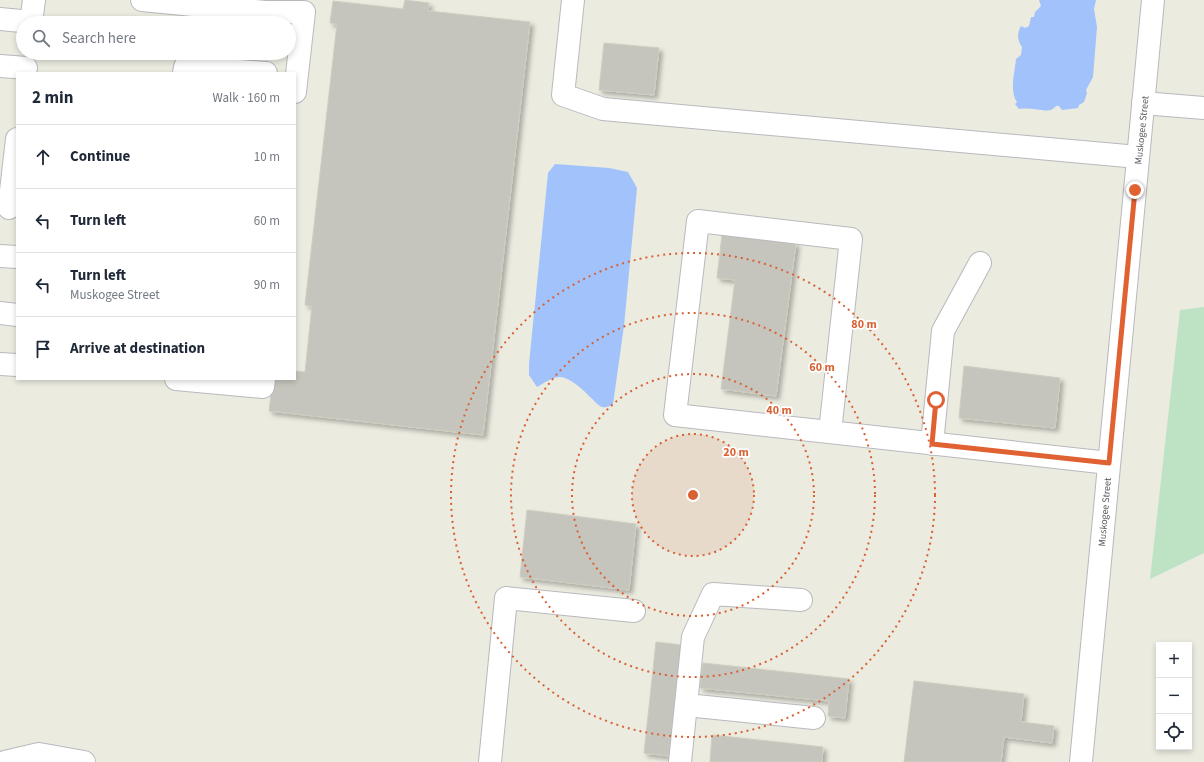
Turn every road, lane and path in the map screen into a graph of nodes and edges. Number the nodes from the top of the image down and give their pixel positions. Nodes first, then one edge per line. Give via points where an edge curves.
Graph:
1 (34, 0) edge
2 (142, 0) edge
3 (573, 0) edge
4 (1153, 0) edge
5 (266, 6) edge
6 (32, 16) edge
7 (0, 19) edge
8 (16, 21) edge
9 (26, 65) edge
10 (0, 66) edge
11 (184, 72) edge
12 (242, 72) edge
13 (296, 81) edge
14 (1143, 103) junction
15 (1204, 108) edge
16 (16, 148) edge
17 (1138, 157) junction
18 (9, 208) edge
19 (0, 256) edge
20 (16, 257) edge
21 (980, 263) dead end
22 (0, 313) edge
23 (16, 315) edge
24 (0, 364) edge
25 (16, 365) edge
26 (187, 380) edge
27 (264, 380) edge
28 (830, 432) junction
29 (932, 444) junction
30 (1109, 463) junction
31 (801, 600) dead end
32 (634, 611) dead end
33 (686, 705) junction
34 (814, 718) dead end
35 (54, 759) edge
36 (5, 762) edge
37 (84, 762) edge
38 (490, 762) edge
39 (680, 762) edge
40 (1081, 762) edge

1 - 6 street
2 - 5 street
3 - 17 street via 563,95 603,109
4 - 14 street, Muskogee Street
5 - 13 street via 304,12
7 - 8 street
9 - 10 street
11 - 12 street via 184,67
14 - 15 street
14 - 17 street, Muskogee Street
16 - 18 street
17 - 30 street, Muskogee Street
19 - 20 street
21 - 29 street via 943,331
22 - 23 street
24 - 25 street
26 - 27 street via 263,387
28 - 28 street via 675,415 698,221 851,239
28 - 29 street
29 - 30 street
30 - 40 street, Muskogee Street
31 - 33 street via 713,594 693,637
32 - 38 street via 506,598
33 - 34 street
33 - 39 street
35 - 36 street via 39,754
35 - 37 street

